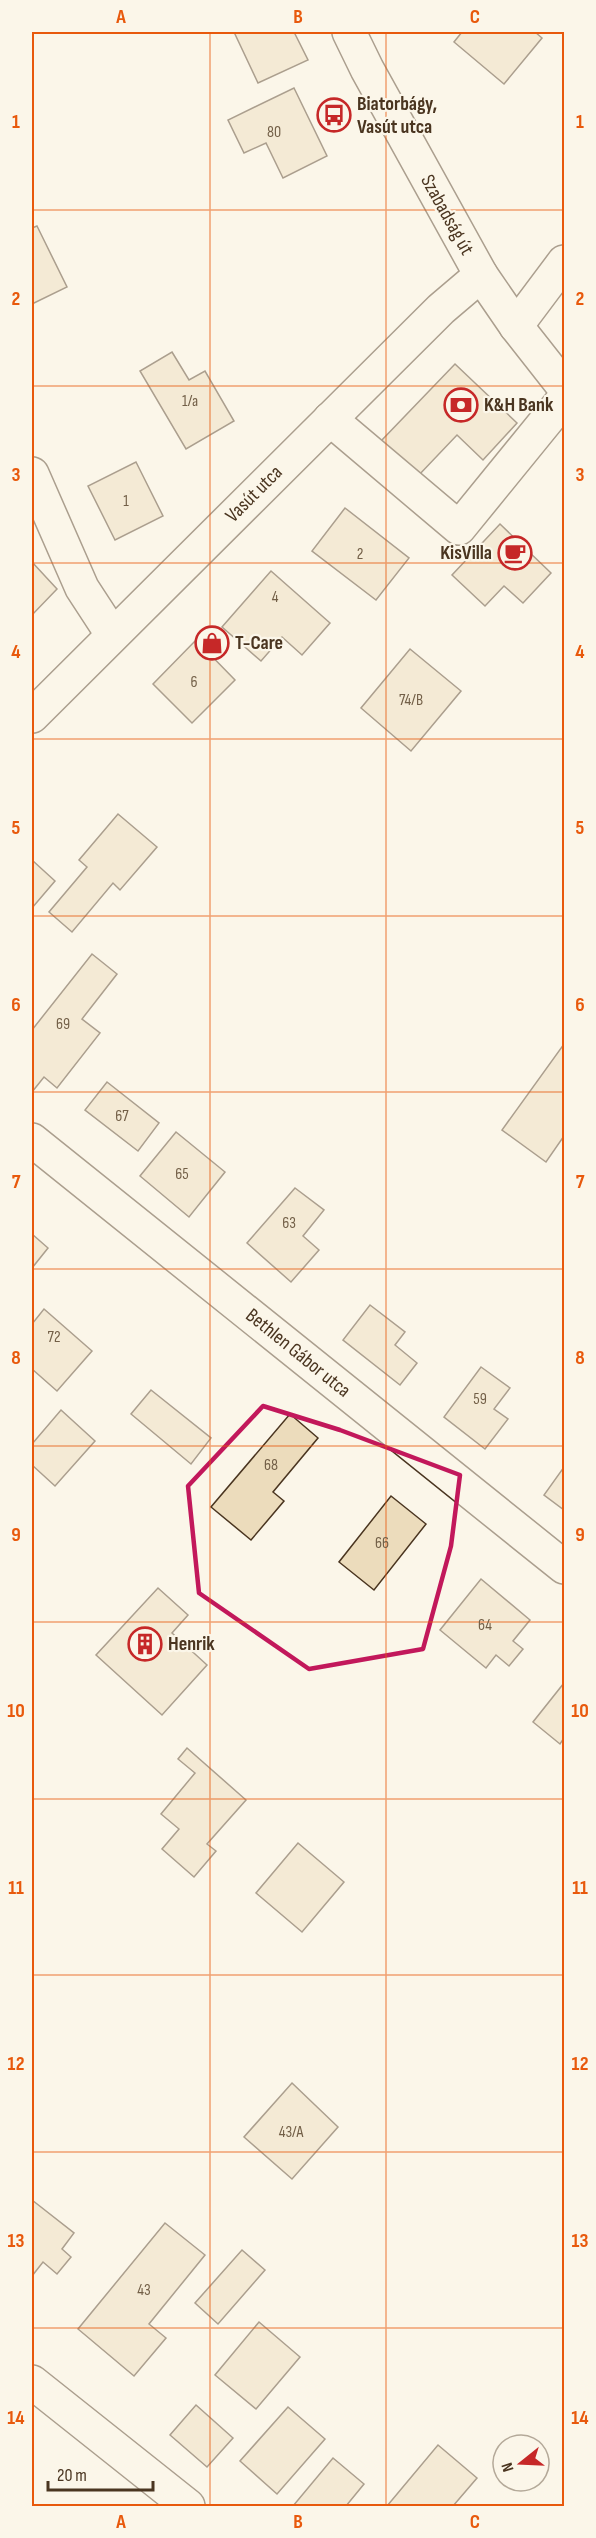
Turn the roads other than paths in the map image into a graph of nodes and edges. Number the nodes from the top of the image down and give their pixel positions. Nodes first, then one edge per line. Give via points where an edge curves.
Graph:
1 (349, 32) edge
2 (564, 262) edge
3 (481, 275) junction
4 (516, 326) junction
5 (564, 387) edge
6 (564, 399) edge
7 (330, 419) junction
8 (32, 474) edge
9 (112, 634) junction
10 (32, 716) edge
11 (32, 1140) edge
12 (564, 1567) edge
13 (32, 2382) edge
14 (188, 2506) edge

1 - 3 street, Szabadság út
2 - 4 street
3 - 4 street, Szabadság út
3 - 7 street, Vasút utca via 441,309
4 - 5 street, Szabadság út
6 - 7 street via 459,528
7 - 9 street, Vasút utca
8 - 9 street via 82,588
9 - 10 street, Vasút utca
11 - 12 street, Bethlen Gábor utca
13 - 14 street

